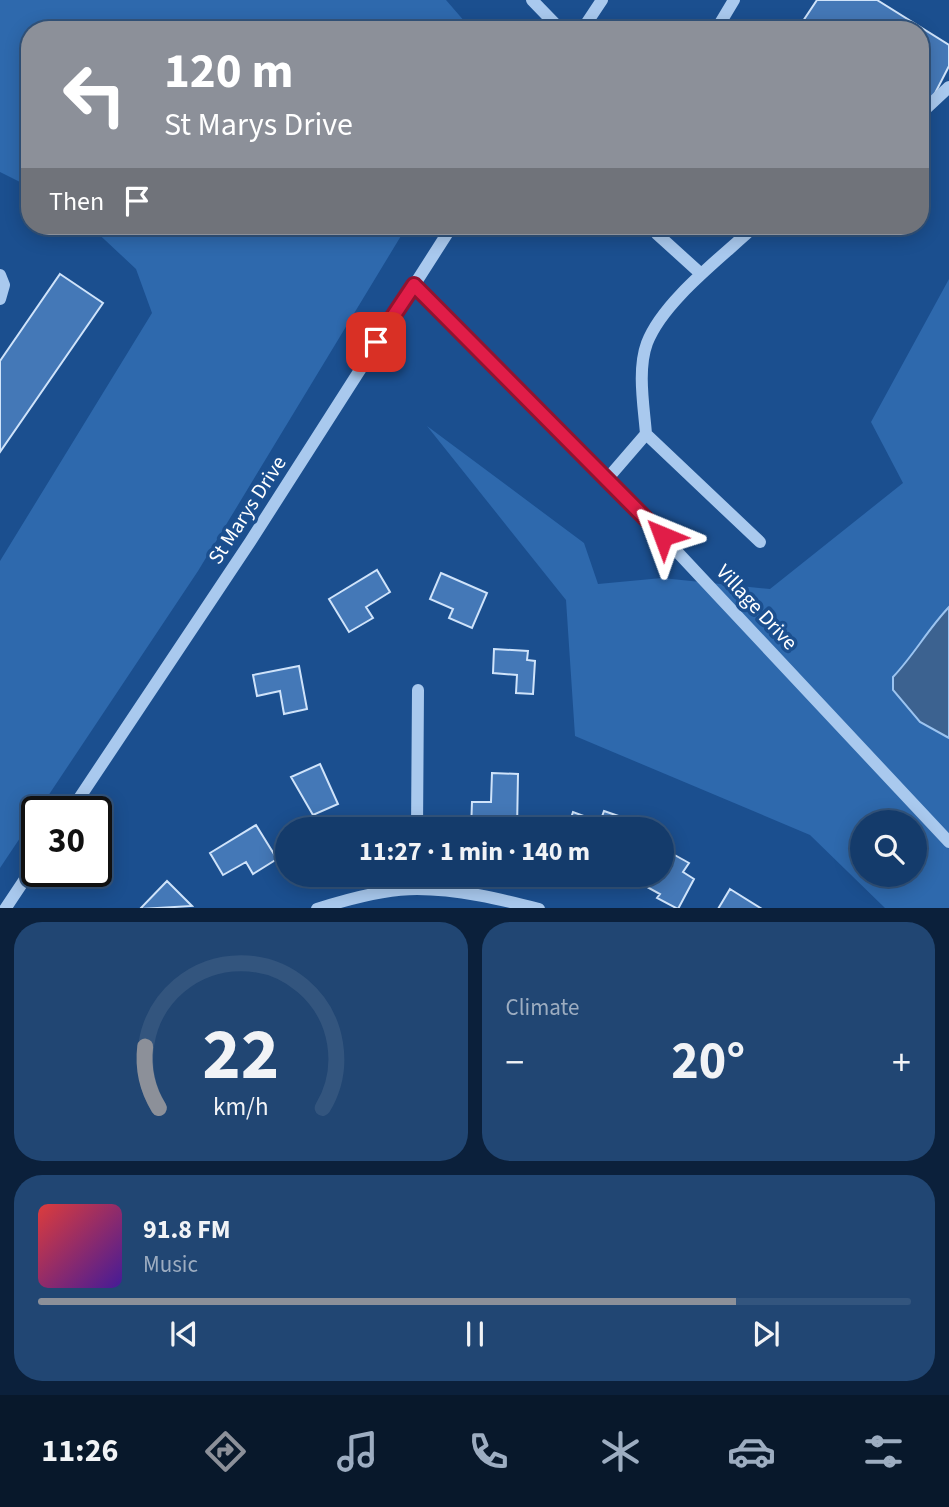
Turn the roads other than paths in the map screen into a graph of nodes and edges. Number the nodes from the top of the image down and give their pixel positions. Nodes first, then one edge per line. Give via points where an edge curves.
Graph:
1 (532, 0) edge
2 (602, 0) edge
3 (734, 0) edge
4 (552, 21) edge
5 (588, 21) edge
6 (721, 21) edge
7 (949, 87) edge
8 (929, 106) edge
9 (446, 235) edge
10 (658, 235) edge
11 (744, 235) edge
12 (700, 273) junction
13 (0, 275) edge
14 (414, 285) junction
15 (0, 299) edge
16 (646, 434) junction
17 (608, 478) junction
18 (760, 541) dead end
19 (418, 690) dead end
20 (80, 796) edge
21 (417, 817) edge
22 (949, 842) edge
23 (21, 884) edge
24 (417, 889) joint
25 (5, 908) edge
26 (317, 908) edge
27 (539, 908) edge

1 - 4 street
2 - 5 street
3 - 6 street
7 - 8 street
9 - 14 street, St Marys Drive
10 - 12 street
11 - 12 street
12 - 16 street via 647,344 643,382
13 - 15 street via 4,285
14 - 17 street, Village Drive
14 - 20 street, St Marys Drive
16 - 17 street
16 - 18 street
17 - 22 street, Village Drive
19 - 21 street
23 - 25 street
24 - 26 street
24 - 27 street via 495,897

